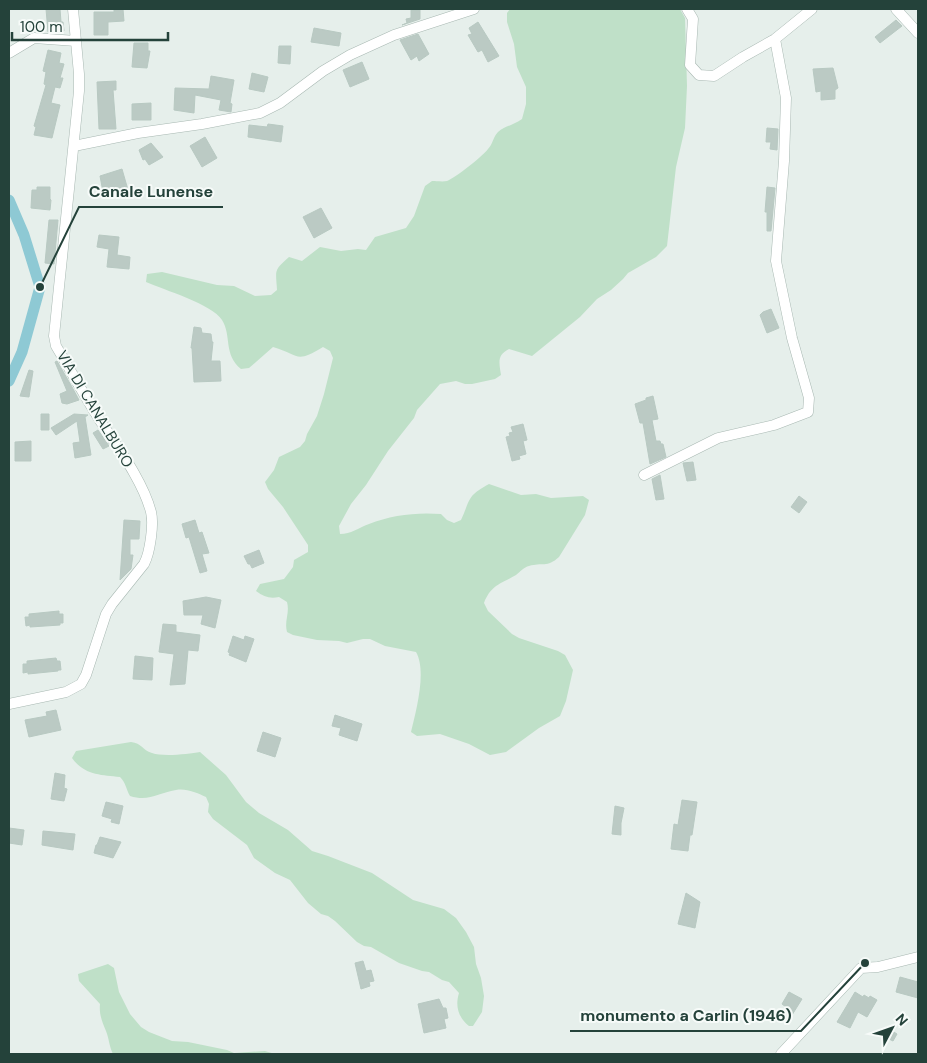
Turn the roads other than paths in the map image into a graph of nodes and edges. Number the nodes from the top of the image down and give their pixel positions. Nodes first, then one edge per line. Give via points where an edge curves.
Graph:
1 (73, 9) edge
2 (474, 9) edge
3 (687, 9) edge
4 (812, 9) edge
5 (896, 9) edge
6 (918, 33) edge
7 (775, 39) junction
8 (76, 41) junction
9 (9, 52) edge
10 (74, 146) junction
11 (644, 474) dead end
12 (9, 704) edge
13 (918, 957) edge
14 (781, 1054) edge

1 - 8 street, VIA DI CANALBURO
2 - 10 street via 394,35 350,55 260,113
3 - 7 street via 693,19 690,66 699,75 714,76
4 - 7 street
5 - 6 street
7 - 11 street via 786,98 776,261 809,398 808,412 774,425 718,438
8 - 9 street via 34,38
8 - 10 street, VIA DI CANALBURO via 79,74
10 - 12 street, VIA DI CANALBURO via 54,336 56,346 94,412 140,484 151,511 148,558 106,614 80,684 66,692
13 - 14 street via 861,968

